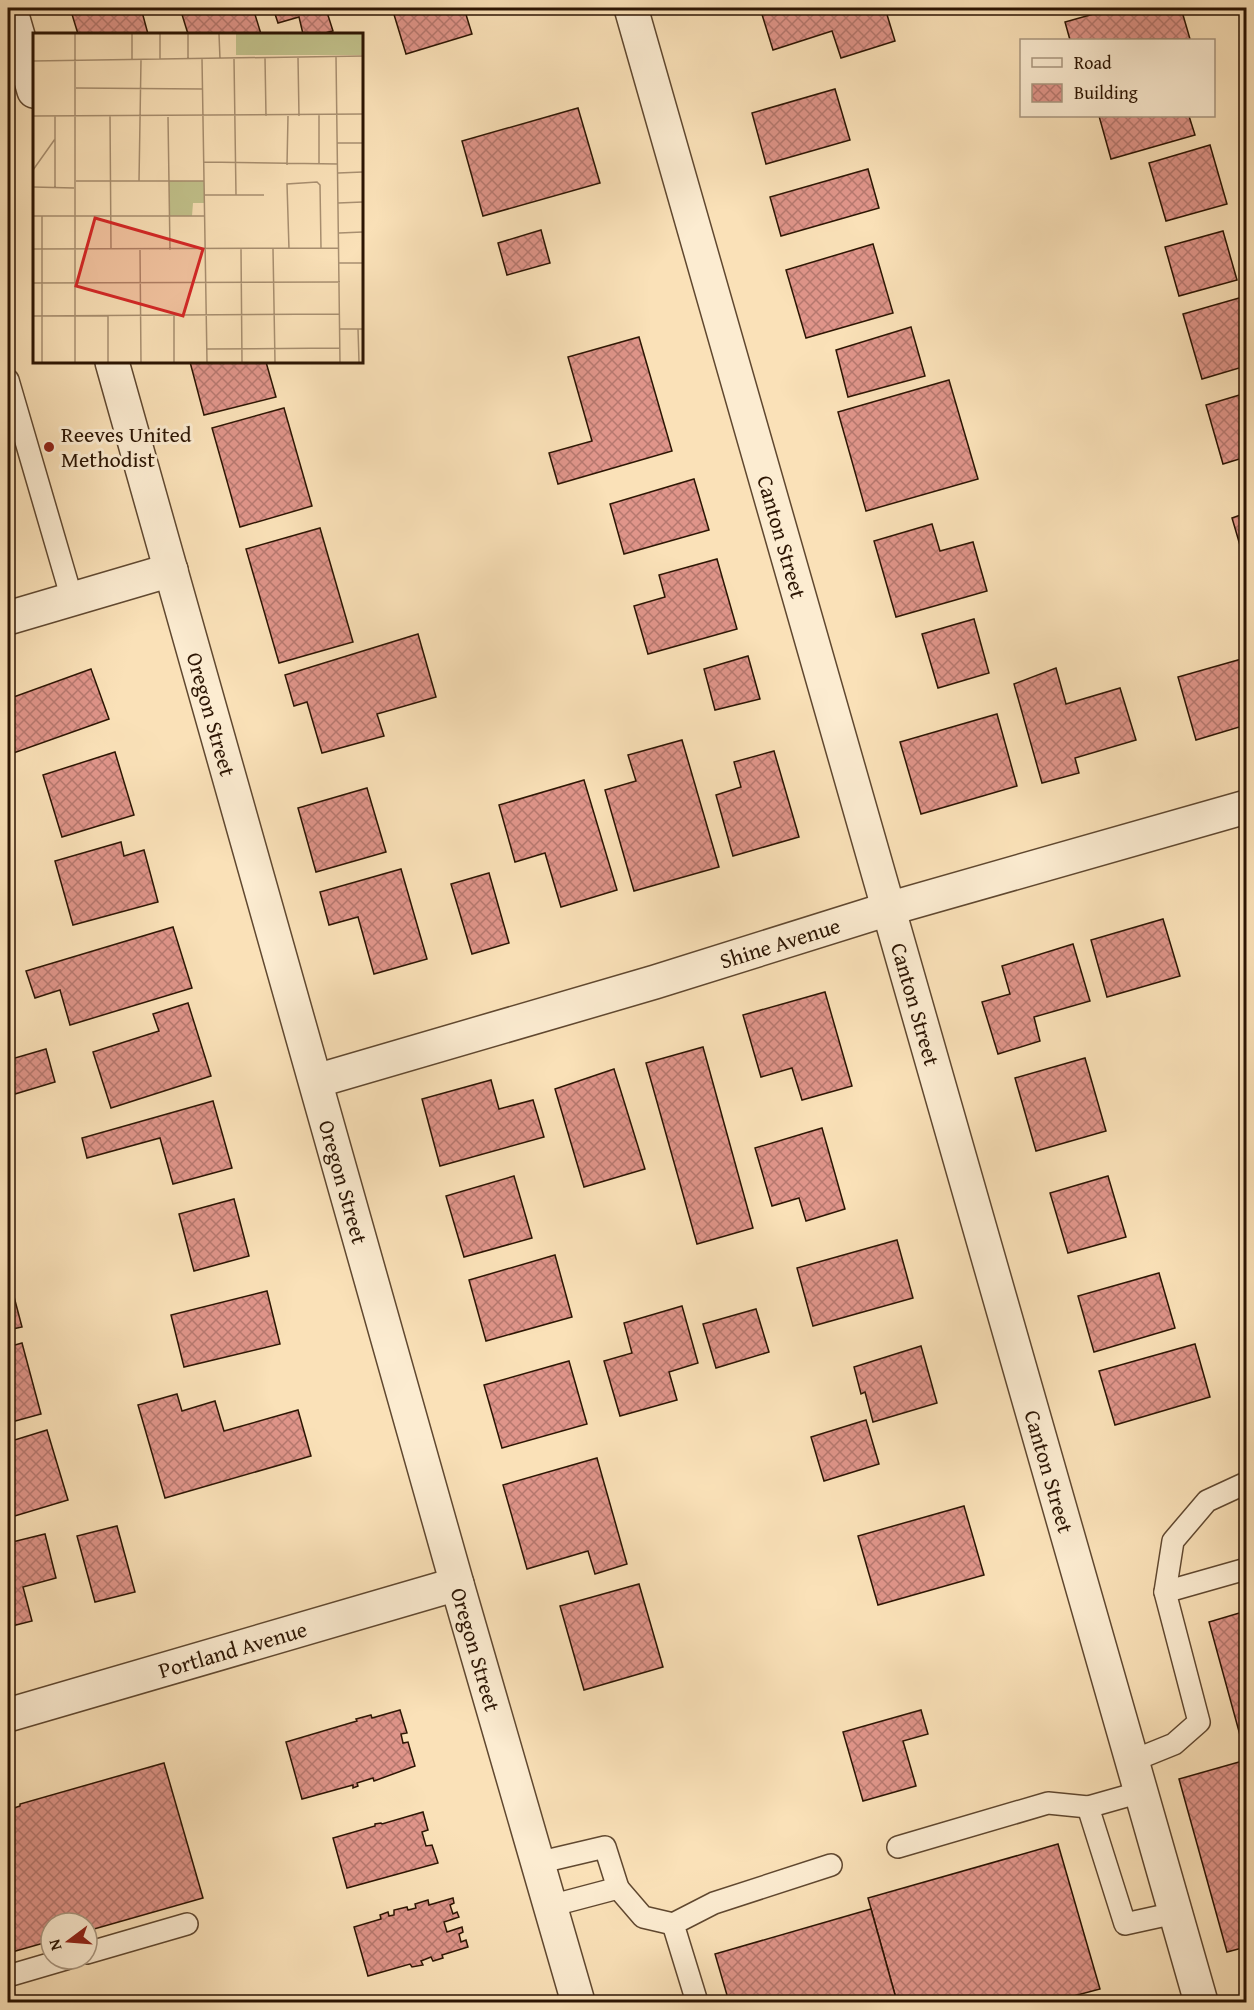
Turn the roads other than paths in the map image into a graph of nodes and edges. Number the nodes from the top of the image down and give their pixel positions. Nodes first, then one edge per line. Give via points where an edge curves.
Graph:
1 (10, 8) edge
2 (631, 8) edge
3 (33, 88) edge
4 (112, 363) edge
5 (8, 380) edge
6 (171, 570) junction
7 (72, 599) junction
8 (8, 618) edge
9 (1246, 807) edge
10 (888, 909) junction
11 (316, 1081) junction
12 (1246, 1483) edge
13 (1246, 1569) edge
14 (457, 1584) junction
15 (1165, 1592) junction
16 (8, 1715) edge
17 (1136, 1776) junction
18 (1088, 1807) junction
19 (898, 1847) dead end
20 (537, 1863) junction
21 (831, 1865) dead end
22 (618, 1888) junction
23 (550, 1906) junction
24 (1175, 1913) junction
25 (188, 1924) dead end
26 (673, 1924) junction
27 (99, 1950) edge
28 (39, 1967) edge
29 (8, 1976) edge
30 (578, 2002) edge
31 (697, 2002) edge
32 (1201, 2002) edge

1 - 3 street
2 - 10 street, Canton Street
4 - 6 street, Oregon Street
5 - 7 lane
6 - 7 street
6 - 11 street, Oregon Street
7 - 8 street
9 - 10 street, Shine Avenue
10 - 11 street, Shine Avenue
10 - 17 street, Canton Street
11 - 14 street, Oregon Street
12 - 15 lane via 1207,1501 1173,1541
13 - 15 lane
14 - 16 street, Portland Avenue
14 - 20 street, Oregon Street
15 - 17 lane via 1199,1722
17 - 18 lane
17 - 24 street, Canton Street
18 - 19 lane via 1048,1803
18 - 24 lane via 1125,1924
20 - 22 lane via 605,1847
20 - 23 street, Oregon Street
21 - 26 lane via 714,1903
22 - 23 lane
22 - 26 lane via 643,1917
23 - 30 street, Oregon Street
24 - 32 street, Canton Street
25 - 27 lane
26 - 31 lane
28 - 29 lane

